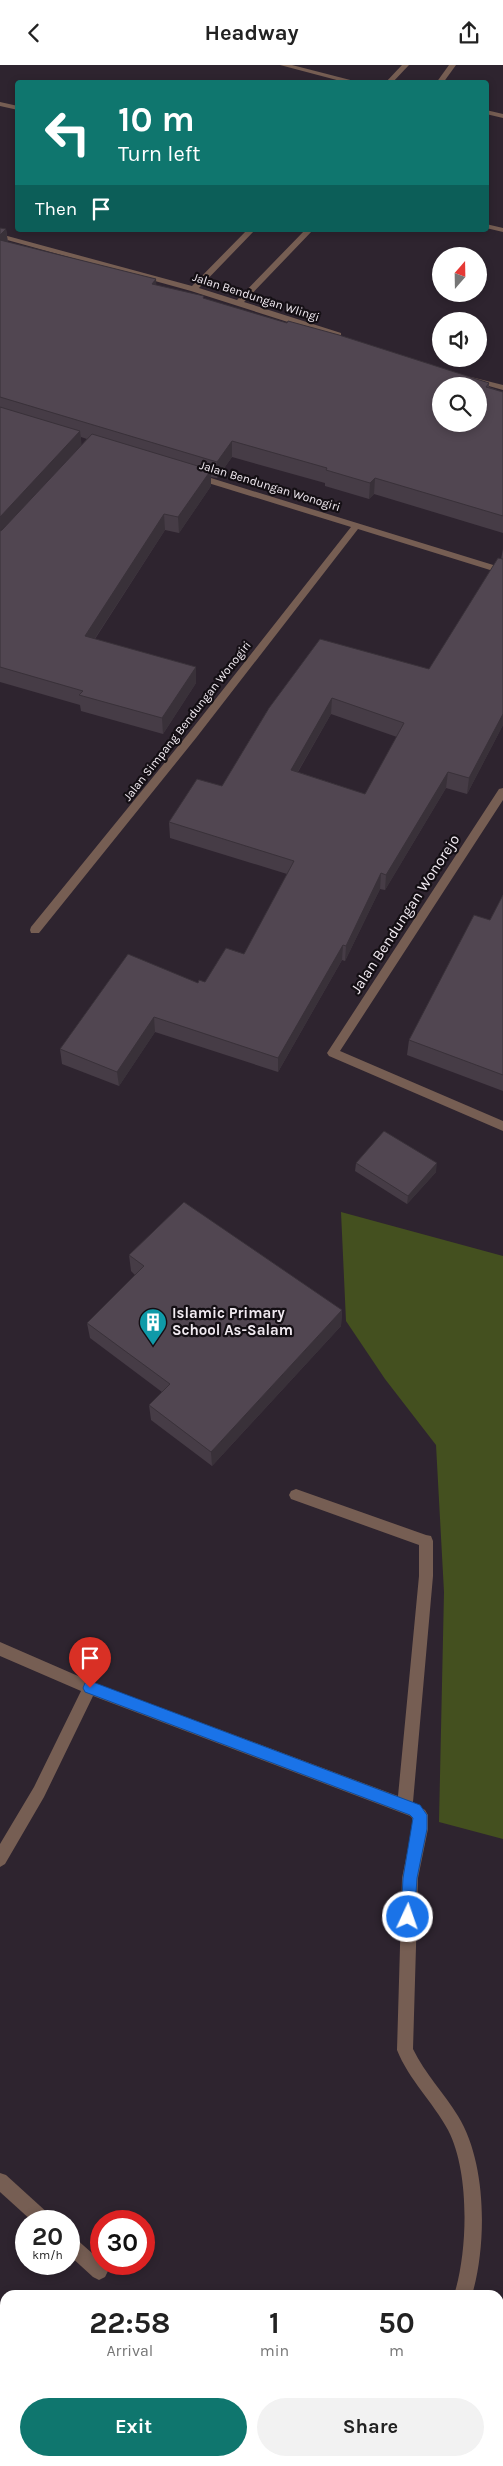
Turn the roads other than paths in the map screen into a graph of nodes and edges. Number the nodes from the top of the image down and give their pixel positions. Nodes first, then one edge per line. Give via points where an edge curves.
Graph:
1 (283, 65) edge
2 (406, 65) edge
3 (453, 65) edge
4 (346, 80) edge
5 (391, 80) edge
6 (442, 80) edge
7 (0, 103) edge
8 (15, 107) edge
9 (489, 113) edge
10 (503, 116) edge
11 (489, 227) edge
12 (503, 230) edge
13 (249, 232) edge
14 (307, 232) edge
15 (0, 236) edge
16 (194, 289) junction
17 (239, 303) junction
18 (343, 337) edge
19 (465, 376) edge
20 (503, 388) edge
21 (186, 474) edge
22 (356, 526) junction
23 (503, 571) edge
24 (503, 792) edge
25 (35, 930) dead end
26 (503, 1126) edge
27 (296, 1495) dead end
28 (0, 1649) edge
29 (90, 1688) junction
30 (405, 1806) junction
31 (0, 1859) edge
32 (0, 2181) edge
33 (32, 2210) edge
34 (80, 2254) edge
35 (90, 2263) edge
36 (465, 2290) edge

1 - 4 street
2 - 5 street
3 - 6 street
7 - 8 street
9 - 10 street
11 - 12 street
13 - 16 street
14 - 17 street
15 - 16 street, Jalan Bendungan Wlingi
16 - 17 street, Jalan Bendungan Wlingi
17 - 18 street, Jalan Bendungan Wlingi
19 - 20 street
21 - 22 street, Jalan Bendungan Wonogiri
22 - 23 street, Jalan Bendungan Wonogiri
22 - 25 street, Jalan Simpang Bendungan Wonogiri
24 - 26 street, Jalan Bendungan Wonorejo via 332,1053
27 - 30 street via 426,1541 426,1576
28 - 29 street
29 - 30 street
29 - 31 street
30 - 36 street via 420,1815 420,1829 410,1878 405,2050 411,2065 454,2123 466,2164 473,2210 473,2239 472,2266
32 - 33 street
34 - 35 street

